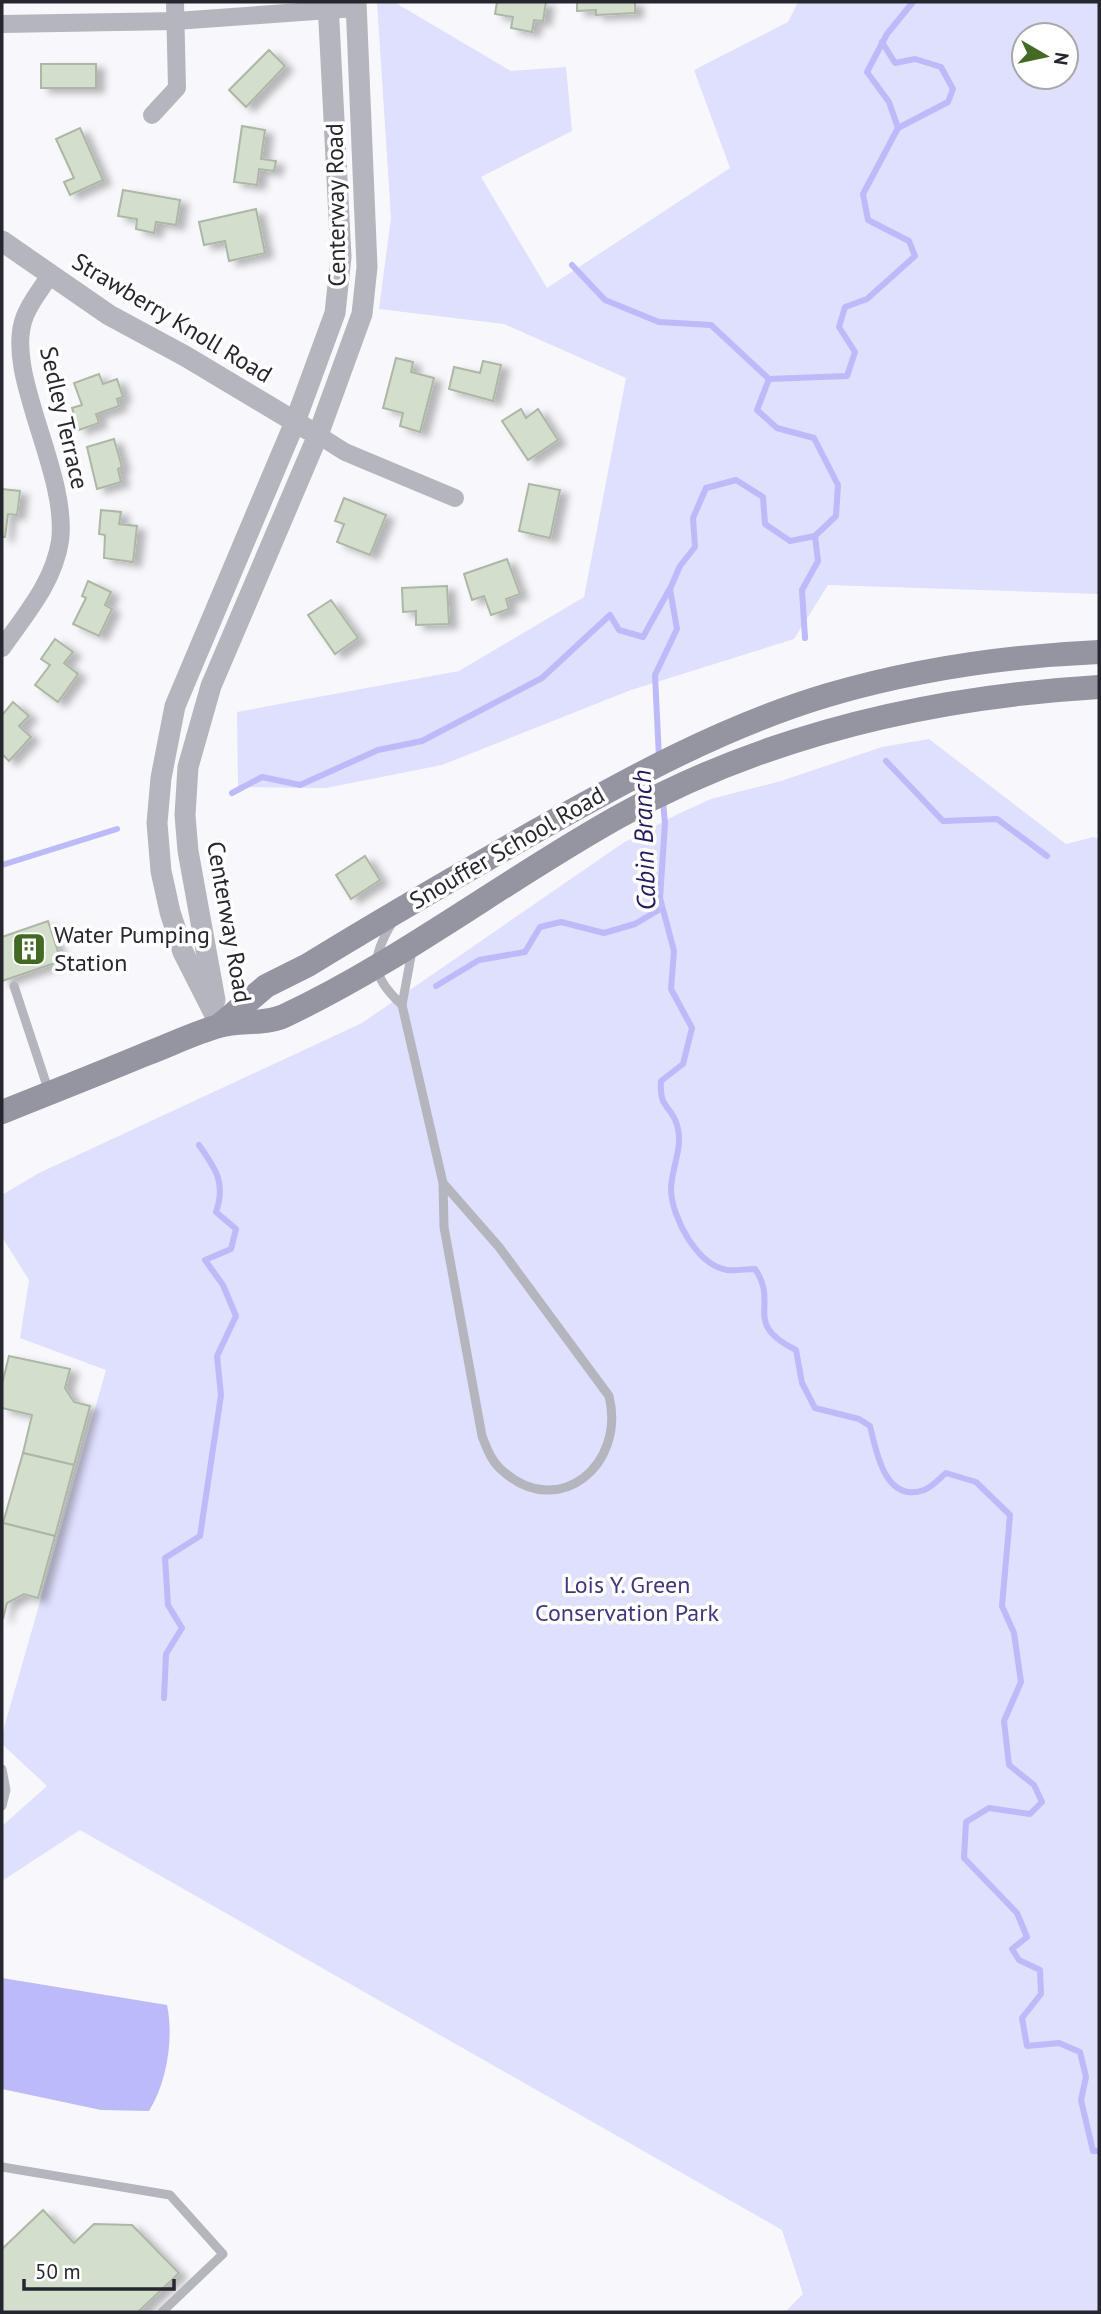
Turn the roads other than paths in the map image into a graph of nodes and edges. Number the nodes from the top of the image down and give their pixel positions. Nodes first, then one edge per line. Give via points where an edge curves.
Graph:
1 (175, 2) edge
2 (356, 5) edge
3 (328, 6) edge
4 (176, 21) junction
5 (2, 24) edge
6 (152, 115) dead end
7 (2, 241) edge
8 (50, 275) junction
9 (295, 422) junction
10 (318, 435) junction
11 (455, 498) dead end
12 (2, 648) edge
13 (1099, 652) edge
14 (1099, 687) edge
15 (400, 909) junction
16 (414, 943) junction
17 (375, 968) junction
18 (14, 986) dead end
19 (402, 1005) junction
20 (220, 1025) junction
21 (49, 1093) junction
22 (2, 1112) edge
23 (443, 1183) junction
24 (2, 1769) edge
25 (2, 1806) edge
26 (2, 2167) edge
27 (162, 2312) edge

1 - 4 street
2 - 3 street
2 - 10 street, Centerway Road via 367,267 362,314
3 - 4 street
3 - 9 street, Centerway Road via 341,257 335,313
4 - 5 street
4 - 6 street via 177,88
7 - 8 street, Strawberry Knoll Road
8 - 9 street, Strawberry Knoll Road via 109,315
8 - 12 street, Sedley Terrace via 24,317 18,354 60,507 60,542 43,592
9 - 10 street, Strawberry Knoll Road
9 - 20 street, Centerway Road via 175,706 160,778 156,823 170,912 183,952
10 - 11 street via 345,452
10 - 20 street, Centerway Road via 211,686 188,767 188,852
13 - 15 main road, Snouffer School Road via 996,659 883,681 784,710 704,742 618,785
14 - 16 main road, Snouffer School Road via 977,698 862,720 758,752 617,818
15 - 17 lane via 382,939
15 - 20 main road, Snouffer School Road via 266,986
16 - 17 main road, Snouffer School Road
16 - 19 lane
17 - 19 lane via 384,987
17 - 20 main road, Snouffer School Road via 279,1018
18 - 21 lane
19 - 23 lane
20 - 21 main road, Snouffer School Road
21 - 22 main road, Snouffer School Road
23 - 23 lane via 447,1240 482,1436 492,1458 503,1472 534,1488 581,1480 601,1461 610,1444 613,1413 609,1396 499,1247
24 - 25 lane via 6,1790
26 - 27 lane via 170,2195 223,2255

